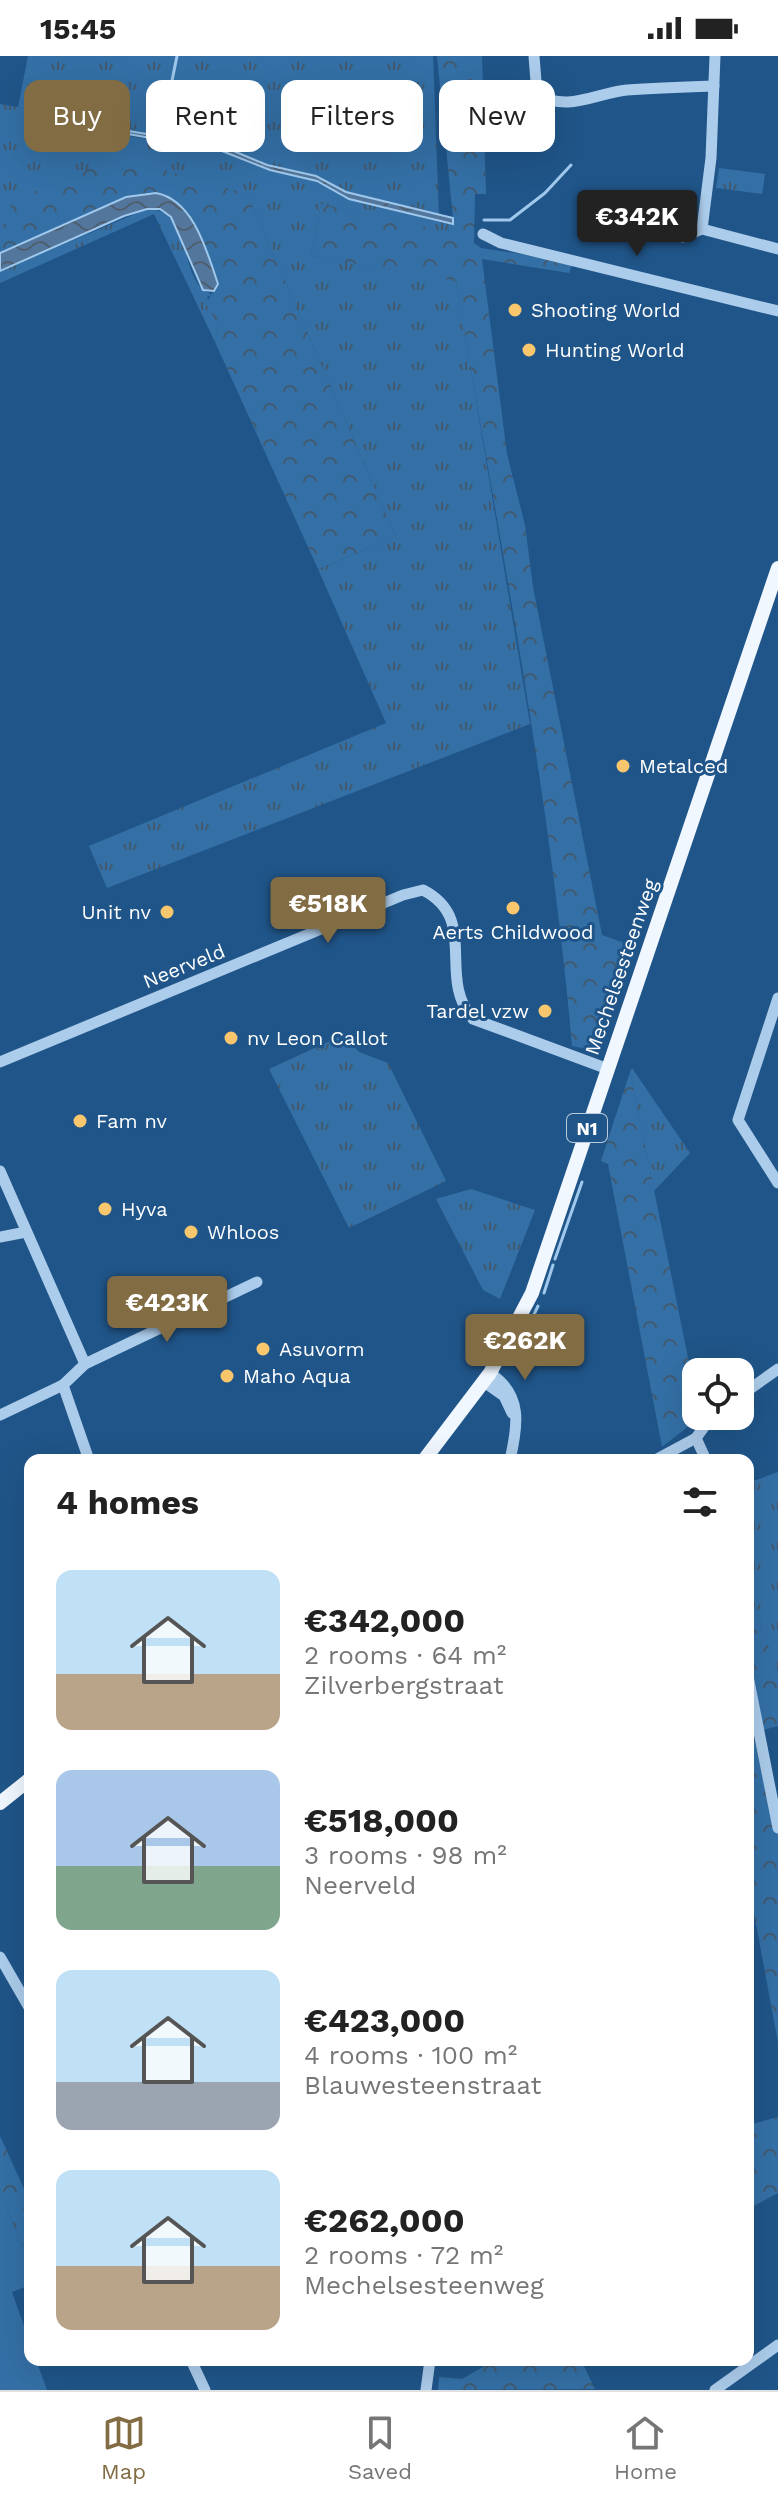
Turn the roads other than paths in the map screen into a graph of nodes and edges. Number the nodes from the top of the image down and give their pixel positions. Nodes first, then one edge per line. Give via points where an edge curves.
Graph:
1 (534, 56) edge
2 (715, 56) edge
3 (714, 86) junction
4 (702, 229) junction
5 (483, 234) dead end
6 (605, 236) dead end
7 (778, 249) edge
8 (778, 311) edge
9 (778, 568) edge
10 (773, 596) edge
11 (778, 998) edge
12 (0, 1062) edge
13 (608, 1069) junction
14 (0, 1171) edge
15 (778, 1183) edge
16 (26, 1232) junction
17 (0, 1237) edge
18 (257, 1282) dead end
19 (85, 1364) junction
20 (778, 1369) edge
21 (487, 1378) junction
22 (63, 1385) junction
23 (754, 1386) edge
24 (0, 1415) edge
25 (702, 1430) edge
26 (696, 1438) junction
27 (87, 1454) edge
28 (429, 1454) edge
29 (511, 1454) edge
30 (666, 1454) edge
31 (703, 1454) edge
32 (754, 1706) edge
33 (24, 1784) edge
34 (0, 1803) edge
35 (778, 1828) edge
36 (0, 1957) edge
37 (24, 1999) edge
38 (778, 2345) edge
39 (754, 2362) edge
40 (194, 2366) edge
41 (429, 2366) edge
42 (749, 2366) edge
43 (427, 2388) edge
44 (205, 2390) edge
45 (715, 2390) edge

1 - 3 street via 537,94 549,101 586,102 622,90
2 - 3 street
3 - 4 street
4 - 6 street via 683,237 612,220
4 - 7 street
5 - 8 street via 501,243
9 - 10 main road, Mechelsesteenweg / N1
10 - 13 main road, Mechelsesteenweg / N1
11 - 15 street via 738,1120
12 - 13 street, Neerveld via 423,890 443,900 452,917 458,992 473,1019
13 - 21 main road, Mechelsesteenweg / N1 via 532,1293
14 - 16 street
16 - 17 street
16 - 19 street
18 - 19 street
19 - 22 street
20 - 23 street
21 - 28 main road, N1
21 - 29 street via 510,1391 515,1401
22 - 24 street
22 - 27 street
25 - 26 street
26 - 30 street
26 - 31 street
32 - 35 street
33 - 34 main road
36 - 37 street
38 - 39 street
40 - 44 street
41 - 43 street
42 - 45 street

